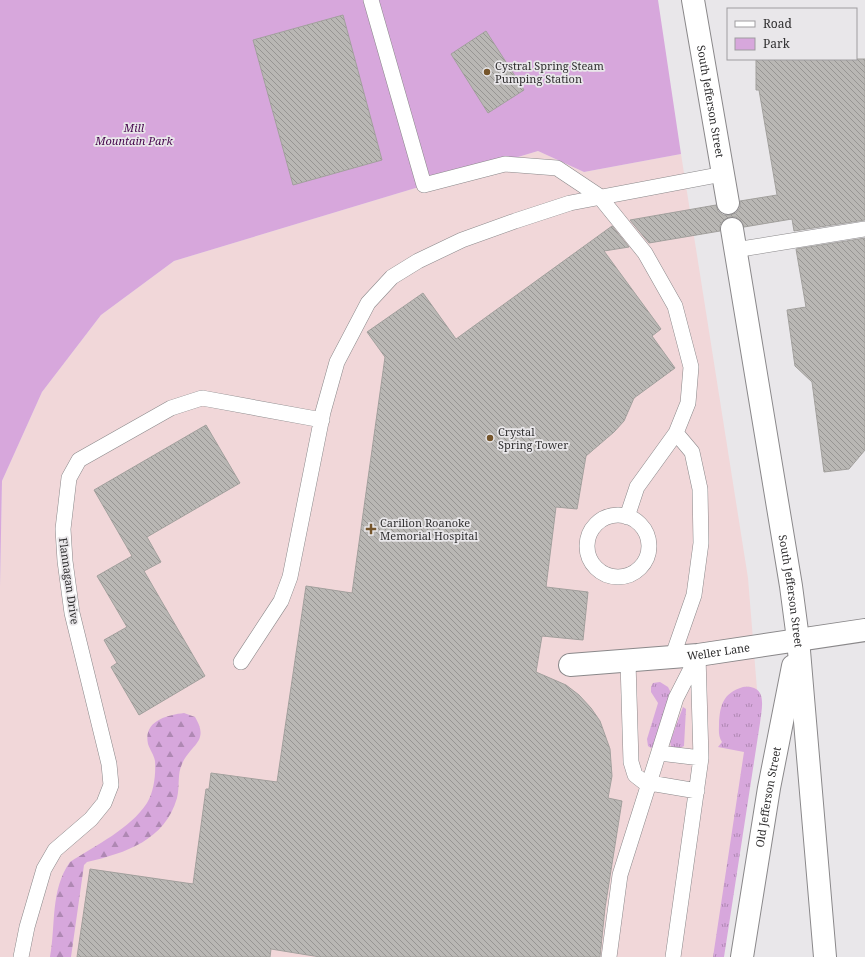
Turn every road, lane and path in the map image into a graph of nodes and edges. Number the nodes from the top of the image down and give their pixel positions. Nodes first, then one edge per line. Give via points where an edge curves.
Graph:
1 (371, 0) edge
2 (693, 0) edge
3 (723, 174) junction
4 (599, 196) junction
5 (728, 203) dead end
6 (865, 229) edge
7 (734, 240) joint
8 (322, 420) junction
9 (676, 433) junction
10 (627, 516) junction
11 (865, 630) edge
12 (798, 639) junction
13 (698, 655) junction
14 (672, 658) junction
15 (241, 662) dead end
16 (628, 662) junction
17 (570, 666) dead end
18 (659, 753) junction
19 (701, 758) junction
20 (649, 783) junction
21 (697, 791) junction
22 (21, 957) edge
23 (609, 957) edge
24 (672, 957) edge
25 (742, 957) edge
26 (826, 957) edge

1 - 4 lane via 424,185 505,164 557,168
2 - 3 main road, South Jefferson Street
3 - 4 lane
3 - 5 main road, South Jefferson Street
4 - 8 lane via 462,240 392,277 368,303 337,362
4 - 9 lane via 646,253 675,306 691,367 688,403
6 - 7 lane
7 - 12 main road, South Jefferson Street
8 - 15 lane via 290,577 281,601
8 - 22 lane, Flannagan Drive via 202,398 170,408 79,460 69,478 62,529 65,561 72,613 110,764 111,785 104,803 91,819 55,850 44,869
9 - 10 lane via 637,487
9 - 14 lane via 692,452 700,489 701,543 694,595
10 - 10 lane via 636,520 643,528 648,537 648,553 641,567 633,573 613,577 595,567 588,554 588,539 598,522 607,517
11 - 12 main road, Weller Lane
12 - 13 main road, Weller Lane
12 - 25 main road, Old Jefferson Street via 769,788
12 - 26 main road, South Jefferson Street
13 - 14 main road, Weller Lane
13 - 18 lane via 676,698
13 - 19 lane
14 - 16 main road, Weller Lane
16 - 17 main road, Weller Lane
16 - 20 lane via 632,769 639,779
18 - 19 lane
18 - 20 lane
19 - 21 lane
20 - 21 lane
20 - 23 lane via 620,875
21 - 24 lane

